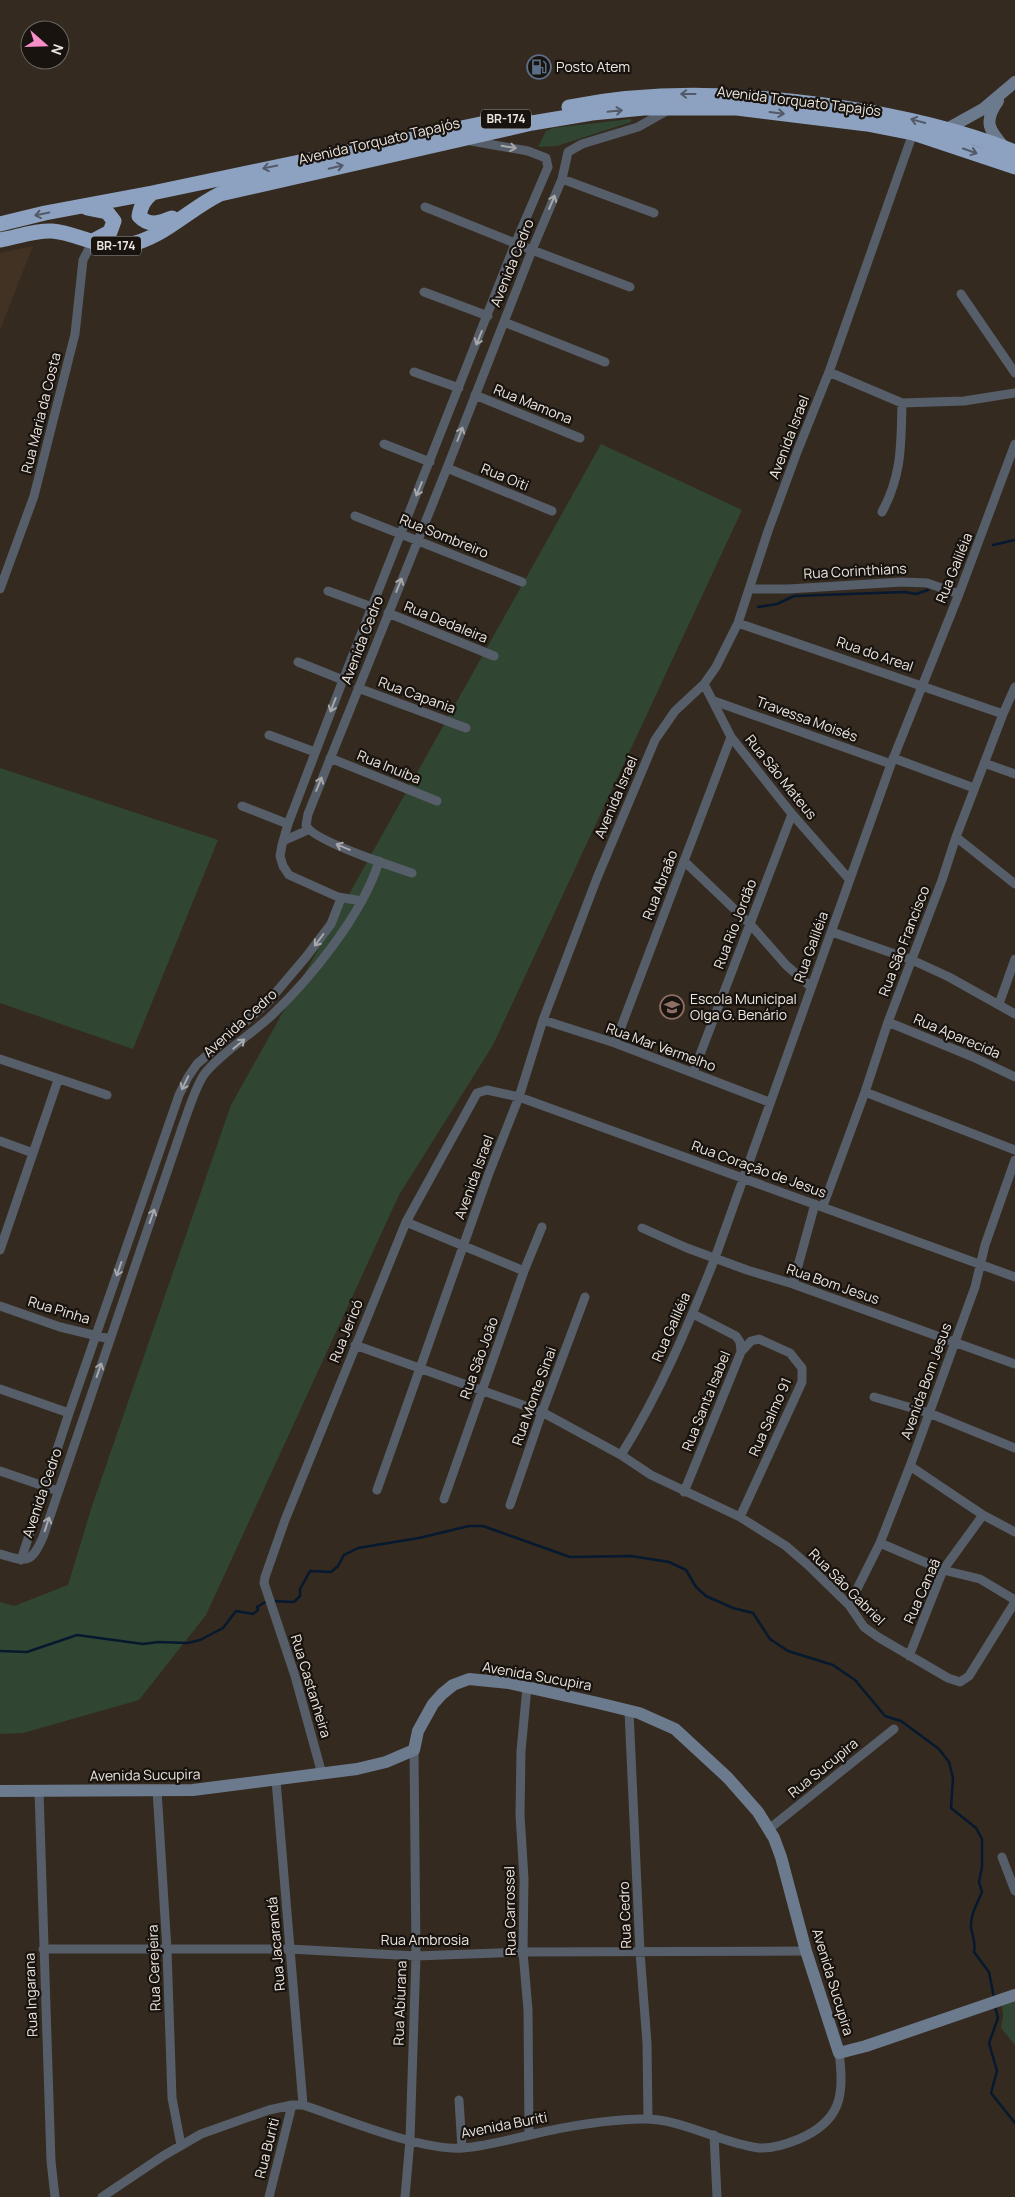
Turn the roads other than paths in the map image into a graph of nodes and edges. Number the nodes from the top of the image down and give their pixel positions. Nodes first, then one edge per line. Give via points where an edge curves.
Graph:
1 (1015, 82) edge
2 (1004, 94) junction
3 (673, 108) junction
4 (947, 130) junction
5 (913, 133) junction
6 (461, 139) junction
7 (1010, 150) edge
8 (1015, 167) edge
9 (562, 179) junction
10 (152, 193) junction
11 (197, 207) junction
12 (425, 207) dead end
13 (70, 208) junction
14 (654, 213) dead end
15 (0, 224) edge
16 (0, 240) edge
17 (93, 241) junction
18 (515, 244) junction
19 (532, 250) junction
20 (630, 287) dead end
21 (424, 292) dead end
22 (961, 294) dead end
23 (488, 316) junction
24 (504, 322) junction
25 (606, 362) dead end
26 (414, 372) dead end
27 (829, 372) junction
28 (1015, 374) edge
29 (459, 388) junction
30 (1015, 393) edge
31 (475, 395) junction
32 (902, 403) junction
33 (580, 438) dead end
34 (384, 444) dead end
35 (1015, 444) edge
36 (430, 462) junction
37 (447, 468) junction
38 (552, 511) dead end
39 (882, 512) dead end
40 (355, 516) dead end
41 (400, 534) junction
42 (417, 541) junction
43 (522, 582) dead end
44 (0, 588) edge
45 (750, 588) junction
46 (328, 591) dead end
47 (959, 594) junction
48 (372, 608) junction
49 (388, 613) junction
50 (738, 622) junction
51 (494, 656) dead end
52 (298, 662) dead end
53 (343, 680) junction
54 (704, 684) junction
55 (921, 685) junction
56 (358, 688) junction
57 (1015, 688) edge
58 (714, 701) junction
59 (1003, 714) junction
60 (466, 728) dead end
61 (269, 735) dead end
62 (731, 737) junction
63 (315, 752) junction
64 (330, 758) junction
65 (892, 761) junction
66 (984, 763) junction
67 (1015, 774) edge
68 (974, 788) junction
69 (438, 801) dead end
70 (242, 806) dead end
71 (792, 814) junction
72 (288, 824) junction
73 (308, 830) junction
74 (956, 837) junction
75 (283, 841) junction
76 (379, 861) junction
77 (684, 861) junction
78 (412, 873) dead end
79 (849, 879) junction
80 (1015, 884) edge
81 (338, 897) junction
82 (362, 901) junction
83 (750, 924) junction
84 (832, 932) junction
85 (1015, 959) edge
86 (912, 960) junction
87 (811, 987) junction
88 (999, 1004) junction
89 (1015, 1014) edge
90 (252, 1016) junction
91 (543, 1020) junction
92 (888, 1022) junction
93 (259, 1027) junction
94 (615, 1043) junction
95 (0, 1059) edge
96 (693, 1073) junction
97 (1015, 1078) edge
98 (58, 1080) junction
99 (493, 1091) joint
100 (865, 1092) junction
101 (107, 1095) dead end
102 (519, 1097) junction
103 (769, 1102) junction
104 (0, 1141) edge
105 (1015, 1150) edge
106 (33, 1152) junction
107 (1015, 1160) edge
108 (156, 1162) junction
109 (169, 1166) junction
110 (744, 1178) junction
111 (819, 1205) junction
112 (406, 1222) junction
113 (4, 1225) edge
114 (542, 1227) dead end
115 (642, 1228) dead end
116 (464, 1246) junction
117 (0, 1250) edge
118 (715, 1258) junction
119 (980, 1264) junction
120 (524, 1271) junction
121 (1015, 1277) edge
122 (793, 1284) junction
123 (585, 1296) dead end
124 (0, 1306) edge
125 (693, 1314) junction
126 (96, 1336) junction
127 (110, 1340) junction
128 (955, 1343) junction
129 (355, 1345) junction
130 (741, 1352) junction
131 (1015, 1364) edge
132 (420, 1369) junction
133 (0, 1389) edge
134 (481, 1392) junction
135 (874, 1397) dead end
136 (542, 1412) junction
137 (69, 1413) junction
138 (929, 1413) junction
139 (1015, 1448) edge
140 (621, 1455) junction
141 (910, 1466) junction
142 (0, 1471) edge
143 (44, 1487) junction
144 (376, 1490) dead end
145 (58, 1491) junction
146 (684, 1492) junction
147 (444, 1499) dead end
148 (510, 1505) dead end
149 (983, 1515) junction
150 (740, 1517) junction
151 (1015, 1532) edge
152 (880, 1542) junction
153 (0, 1554) edge
154 (21, 1560) junction
155 (943, 1570) junction
156 (1015, 1601) edge
157 (849, 1605) junction
158 (271, 1606) joint
159 (909, 1656) junction
160 (527, 1687) junction
161 (629, 1711) junction
162 (894, 1729) dead end
163 (414, 1750) junction
164 (322, 1774) junction
165 (276, 1780) junction
166 (157, 1790) junction
167 (39, 1791) junction
168 (0, 1792) edge
169 (769, 1829) junction
170 (1002, 1857) dead end
171 (1015, 1891) edge
172 (43, 1949) junction
173 (290, 1949) junction
174 (167, 1950) junction
175 (806, 1951) junction
176 (523, 1952) junction
177 (640, 1952) junction
178 (416, 1956) junction
179 (1014, 1995) edge
180 (839, 2053) junction
181 (459, 2100) dead end
182 (292, 2105) junction
183 (303, 2105) junction
184 (648, 2119) junction
185 (529, 2135) junction
186 (714, 2135) junction
187 (410, 2140) junction
188 (181, 2145) junction
189 (462, 2148) junction
190 (55, 2197) edge
191 (102, 2197) edge
192 (270, 2197) edge
193 (405, 2197) edge
194 (717, 2197) edge

1 - 2 street
2 - 4 street
2 - 7 street via 988,121 995,137
3 -> 5 highway, Avenida Torquato Tapajós / BR-174 via 737,108
6 -> 3 highway, Avenida Torquato Tapajós / BR-174 via 592,113
3 - 9 street, Avenida Cedro via 638,126 571,150
4 - 7 highway, Avenida Torquato Tapajós / BR-174
4 -> 10 highway, Avenida Torquato Tapajós / BR-174 via 911,119 820,105 730,95 671,94 571,106
5 -> 8 highway, Avenida Torquato Tapajós / BR-174
5 - 27 street, Avenida Israel
11 -> 6 highway, Avenida Torquato Tapajós / BR-174 via 220,194
6 -> 18 street, Avenida Cedro via 528,151 546,158 546,176
9 - 14 street
19 -> 9 street, Avenida Cedro
10 - 11 highway via 140,207 140,216 151,224
10 - 13 highway, Avenida Torquato Tapajós / BR-174
11 - 17 highway, Avenida Torquato Tapajós / BR-174 via 141,241 111,246
12 - 18 street
13 -> 15 highway, Avenida Torquato Tapajós / BR-174
13 - 17 highway via 100,210 112,216 110,232
16 - 17 highway, Avenida Torquato Tapajós / BR-174 via 44,231
17 - 44 street, Rua Maria da Costa via 83,260 75,334 34,496
18 - 19 street
18 - 23 street, Avenida Cedro
19 - 20 street
19 - 24 street, Avenida Cedro
21 - 23 street
22 - 28 street
23 -> 29 street, Avenida Cedro
24 - 25 street
24 - 31 street, Avenida Cedro
26 - 29 street
27 - 32 street
27 - 45 street, Avenida Israel
29 - 36 street, Avenida Cedro
30 - 32 street via 945,402
31 - 33 street, Rua Mamona
37 -> 31 street, Avenida Cedro
32 - 39 street via 898,472
34 - 36 street
35 - 47 street, Rua Galiléia
36 -> 41 street, Avenida Cedro
37 - 38 street, Rua Oiti
37 - 42 street, Avenida Cedro
40 - 41 street, Rua Sombreiro
41 - 42 street, Rua Sombreiro
41 - 48 street, Avenida Cedro
42 - 43 street, Rua Sombreiro
49 -> 42 street, Avenida Cedro
45 - 47 street, Rua Corinthians via 902,582 927,583
45 - 50 street, Avenida Israel
46 - 48 street
47 - 55 street, Rua Galiléia
48 - 53 street, Avenida Cedro
49 - 51 street, Rua Dedaleira
49 - 56 street, Avenida Cedro
50 - 54 street, Avenida Israel via 723,656
50 - 55 street, Rua do Areal
52 - 53 street
53 -> 63 street, Avenida Cedro
54 - 58 street, Rua São Mateus
54 - 91 street, Avenida Israel via 675,711 655,740
55 - 59 street, Rua do Areal
55 - 65 street, Rua Galiléia
56 - 60 street, Rua Capania
56 - 64 street, Avenida Cedro
57 - 59 street, Rua São Francisco
58 - 62 street, Rua São Mateus
58 - 65 street, Travessa Moisés
59 - 66 street, Rua São Francisco
61 - 63 street
62 - 71 street, Rua São Mateus
62 - 77 street, Rua Abraão
63 - 72 street, Avenida Cedro
64 - 69 street, Rua Inuíba
73 -> 64 street, Avenida Cedro via 306,819
65 - 68 street, Travessa Moisés
65 - 79 street, Rua Galiléia
66 - 67 street
66 - 68 street, Rua São Francisco
68 - 74 street, Rua São Francisco
70 - 72 street
71 - 79 street, Rua São Mateus
71 - 83 street, Rua Rio Jordão
72 - 75 street, Avenida Cedro
73 - 75 street
76 -> 73 street via 322,839
74 - 80 street
74 - 86 street, Rua São Francisco
75 - 81 street, Avenida Cedro via 280,856 289,875
76 - 78 street
76 - 82 street, Avenida Cedro
77 - 83 street
77 - 94 street, Rua Abraão
79 - 84 street, Rua Galiléia
81 - 82 street
81 -> 90 street, Avenida Cedro via 338,910 331,924
82 - 93 street, Avenida Cedro via 332,946
83 - 87 street via 786,965
83 - 96 street, Rua Rio Jordão
84 - 86 street
84 - 87 street, Rua Galiléia
85 - 88 street
86 - 88 street
86 - 92 street, Rua São Francisco
87 - 103 street, Rua Galiléia
88 - 89 street
90 - 93 street
90 -> 108 street, Avenida Cedro via 197,1064 188,1077
91 - 94 street, Rua Mar Vermelho
91 - 102 street, Avenida Israel
92 - 97 street, Rua Aparecida
92 - 100 street, Rua São Francisco
109 -> 93 street, Avenida Cedro via 204,1075
94 - 96 street, Rua Mar Vermelho
95 - 98 street
96 - 103 street, Rua Mar Vermelho
98 - 101 street
98 - 106 street
99 - 102 street, Rua Coração de Jesus
99 - 112 street, Rua Jericó via 476,1093
100 - 105 street
100 - 111 street, Rua São Francisco
102 - 110 street, Rua Coração de Jesus
102 - 116 street, Avenida Israel
103 - 110 street, Rua Galiléia
104 - 106 street
106 - 113 street
107 - 119 street, Avenida Bom Jesus
108 - 109 street
108 -> 126 street, Avenida Cedro
127 -> 109 street, Avenida Cedro
110 - 111 street, Rua Coração de Jesus
110 - 118 street, Rua Galiléia
111 - 119 street, Rua Coração de Jesus
111 - 122 street, Rua São Francisco
112 - 116 street
112 - 129 street, Rua Jericó
113 - 117 street
114 - 120 street, Rua São João
115 - 118 street, Rua Bom Jesus
116 - 120 street
116 - 132 street, Avenida Israel
118 - 122 street, Rua Bom Jesus
118 - 125 street, Rua Galiléia
119 - 121 street, Rua Coração de Jesus
119 - 128 street, Avenida Bom Jesus
120 - 134 street, Rua São João
122 - 128 street, Rua Bom Jesus
123 - 136 street, Rua Monte Sinai
124 - 126 street, Rua Pinha
125 - 130 street, Rua Santa Isabel via 736,1336
125 - 140 street, Rua Galiléia via 652,1403
126 - 127 street, Rua Pinha
126 - 137 street, Avenida Cedro
145 -> 127 street, Avenida Cedro
128 - 131 street, Rua Bom Jesus
128 - 138 street, Avenida Bom Jesus
129 - 132 street, Rua São Gabriel
129 - 158 street, Rua Jericó via 273,1550 264,1584
130 - 146 street, Rua Santa Isabel
130 - 150 street, Rua Salmo 91 via 759,1339 790,1353 802,1368 802,1382
132 - 134 street, Rua São Gabriel
132 - 144 street, Avenida Israel
133 - 137 street
134 - 136 street, Rua São Gabriel
134 - 147 street, Rua São João
135 - 138 street
136 - 140 street, Rua São Gabriel
136 - 148 street, Rua Monte Sinai
137 - 143 street, Avenida Cedro
138 - 139 street
138 - 141 street, Avenida Bom Jesus
140 - 146 street, Rua São Gabriel
141 - 149 street
141 - 152 street, Avenida Bom Jesus
142 - 143 street
143 - 145 street
143 - 154 street, Avenida Cedro
154 -> 145 street, Avenida Cedro via 30,1559 36,1553
146 - 150 street, Rua São Gabriel
149 - 151 street
149 - 155 street, Rua Canaã
150 - 157 street, Rua São Gabriel via 786,1546
152 - 155 street
152 - 157 street, Avenida Bom Jesus
153 - 154 street
155 - 156 street via 980,1579
155 - 159 street, Rua Canaã
156 - 159 street, Rua São Gabriel via 964,1681 956,1681
157 - 159 street, Rua São Gabriel via 864,1627
158 - 164 street, Rua Castanheira via 295,1676
160 - 161 street, Avenida Sucupira
160 - 163 street, Avenida Sucupira via 470,1679 453,1685 424,1717
160 - 176 street, Rua Carrossel via 520,1806
161 - 169 street, Avenida Sucupira via 675,1728 728,1778
161 - 177 street, Rua Cedro
162 - 169 street, Rua Sucupira
163 - 164 street, Avenida Sucupira via 386,1762
163 - 178 street, Rua Abíurana
164 - 165 street, Avenida Sucupira
165 - 166 street, Avenida Sucupira via 193,1790
165 - 173 street, Rua Jacarandá
166 - 167 street, Avenida Sucupira
166 - 174 street, Rua Cerejeira
167 - 168 street, Avenida Sucupira
167 - 172 street, Rua Ingarana
169 - 175 street, Avenida Sucupira via 778,1847
170 - 171 street
172 - 174 street, Rua Ambrosia
172 - 190 street, Rua Ingarana
173 - 174 street, Rua Ambrosia
173 - 178 street, Rua Ambrosia
173 - 183 street, Rua Jacarandá
174 - 188 street, Rua Cerejeira via 172,2098
175 - 177 street, Rua Ambrosia
175 - 180 street, Avenida Sucupira
176 - 177 street, Rua Ambrosia
176 - 178 street, Rua Ambrosia
176 - 185 street, Rua Carrossel via 528,2010
177 - 184 street, Rua Cedro via 647,2043
178 - 187 street, Rua Abíurana
179 - 180 street
180 - 186 street, Avenida Buriti via 840,2095 828,2122 814,2133 782,2146 760,2148
181 - 189 street
182 - 183 street, Avenida Buriti
182 - 188 street, Avenida Buriti via 202,2134
182 - 192 street, Rua Buriti
183 - 187 street, Avenida Buriti
184 - 185 street, Avenida Buriti via 579,2125
184 - 186 street, Avenida Buriti
185 - 189 street, Avenida Buriti
186 - 194 street
187 - 189 street, Avenida Buriti
187 - 193 street, Rua Abíurana
188 - 191 street, Avenida Buriti

